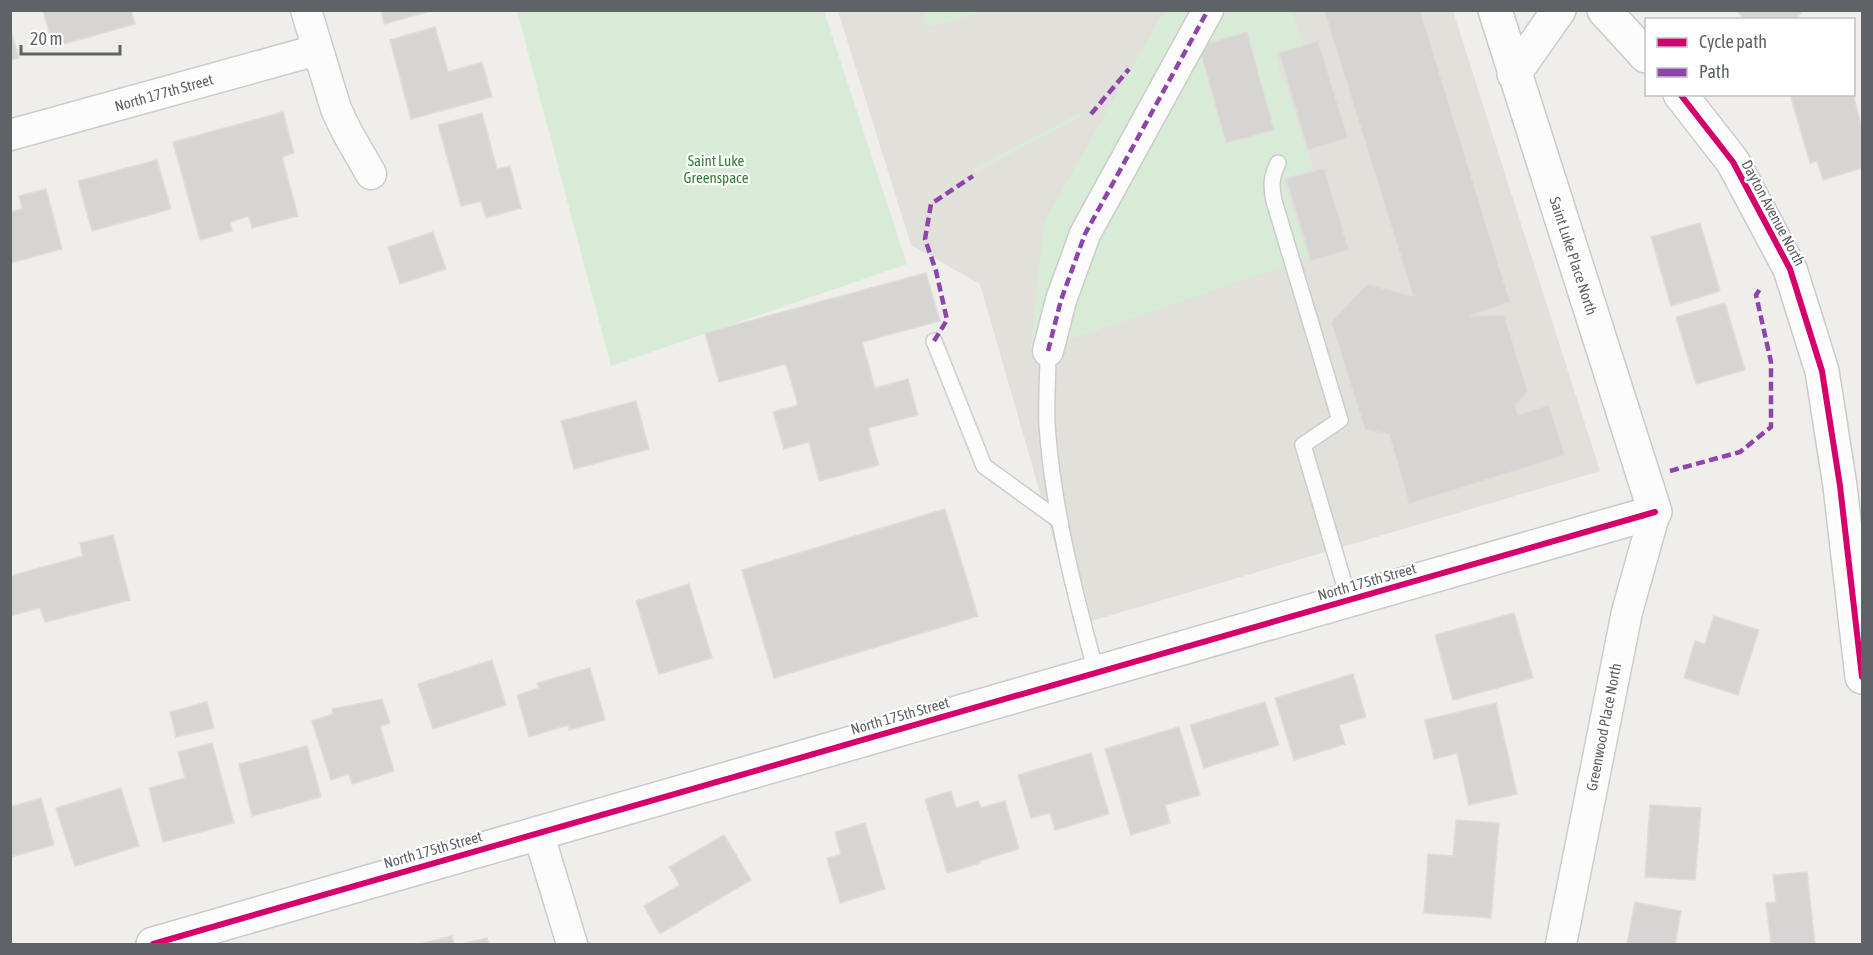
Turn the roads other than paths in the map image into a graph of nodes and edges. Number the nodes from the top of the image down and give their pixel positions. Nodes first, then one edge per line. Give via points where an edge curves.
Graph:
1 (306, 10) edge
2 (1208, 10) edge
3 (1495, 10) edge
4 (1559, 10) edge
5 (1604, 10) edge
6 (317, 50) junction
7 (1645, 54) edge
8 (1514, 74) junction
9 (1682, 96) edge
10 (10, 135) edge
11 (1278, 163) dead end
12 (371, 174) dead end
13 (934, 341) dead end
14 (1048, 351) joint
15 (1655, 512) junction
16 (1060, 521) junction
17 (1349, 600) junction
18 (1096, 672) junction
19 (1863, 677) edge
20 (538, 832) junction
21 (153, 945) edge
22 (572, 945) edge
23 (1562, 945) edge

1 - 6 street
2 - 14 street via 1085,234
3 - 8 street, Saint Luke Place North
4 - 8 street
5 - 7 street
6 - 10 street, North 177th Street
6 - 12 street via 336,109
8 - 15 street, Saint Luke Place North
9 - 19 street, Dayton Avenue North via 1733,162 1794,280 1822,371
11 - 17 lane via 1272,174 1274,201 1340,420 1303,445
13 - 16 lane via 984,466
14 - 16 lane via 1047,423
15 - 17 street, North 175th Street
15 - 23 street, Greenwood Place North via 1627,612
16 - 18 lane
17 - 18 street, North 175th Street
18 - 20 street, North 175th Street
20 - 21 street, North 175th Street
20 - 22 street

